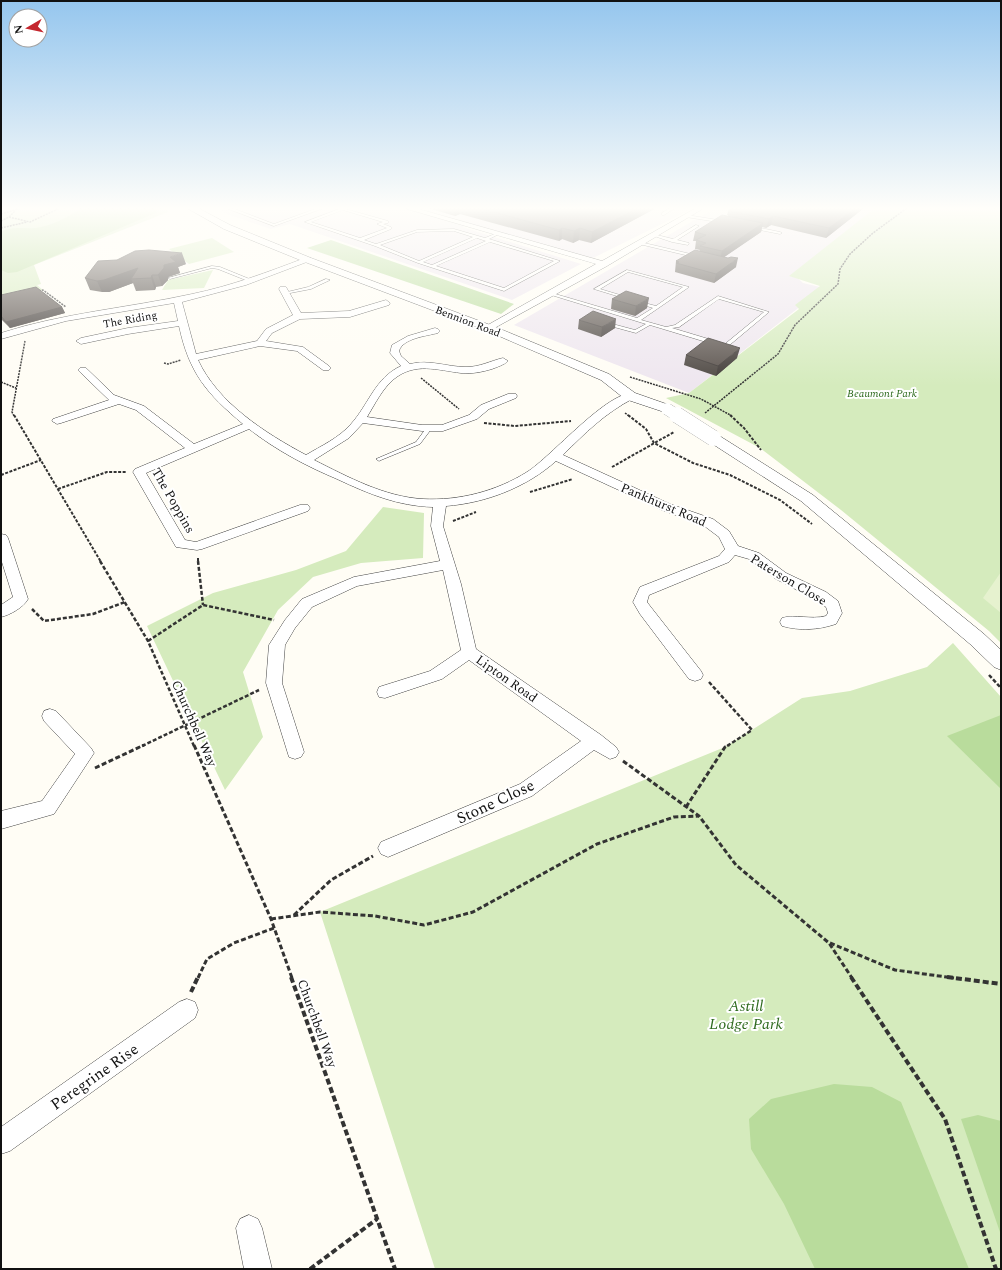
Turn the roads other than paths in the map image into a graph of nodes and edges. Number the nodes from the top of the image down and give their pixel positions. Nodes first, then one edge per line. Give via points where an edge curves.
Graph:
1 (211, 267) edge
2 (214, 267) edge
3 (287, 267) edge
4 (327, 267) edge
5 (436, 267) edge
6 (548, 267) edge
7 (598, 267) edge
8 (170, 278) edge
9 (250, 280) junction
10 (328, 280) dead end
11 (284, 291) joint
12 (550, 294) junction
13 (177, 300) junction
14 (386, 303) dead end
15 (656, 307) junction
16 (599, 308) junction
17 (592, 312) edge
18 (298, 316) junction
19 (639, 319) junction
20 (600, 321) edge
21 (184, 323) junction
22 (650, 323) junction
23 (489, 328) junction
24 (667, 328) junction
25 (435, 332) dead end
26 (1, 336) edge
27 (81, 342) dead end
28 (260, 343) junction
29 (192, 358) junction
30 (503, 362) dead end
31 (408, 367) junction
32 (326, 368) dead end
33 (83, 370) dead end
34 (512, 396) dead end
35 (630, 396) junction
36 (117, 401) junction
37 (360, 419) junction
38 (57, 421) dead end
39 (250, 425) junction
40 (429, 428) junction
41 (193, 449) junction
42 (556, 456) junction
43 (379, 459) dead end
44 (306, 460) junction
45 (440, 503) junction
46 (304, 508) dead end
47 (1, 538) edge
48 (732, 549) junction
49 (448, 564) junction
50 (1, 612) edge
51 (786, 622) dead end
52 (469, 652) junction
53 (1001, 662) edge
54 (695, 675) road end
55 (385, 692) dead end
56 (50, 716) dead end
57 (595, 740) junction
58 (295, 752) dead end
59 (610, 752) road end
60 (1, 820) edge
61 (388, 848) road end
62 (187, 1010) road end
63 (1, 1142) edge
64 (249, 1228) dead end
65 (258, 1269) edge

1 - 8 lane
2 - 9 lane
3 - 9 street
4 - 23 street, Bennion Road
5 - 6 lane via 504,290
7 - 12 street
9 - 13 street
10 - 11 lane via 309,288
11 - 18 street
12 - 16 lane
12 - 23 street
13 - 21 street
13 - 26 street via 93,314
14 - 18 street via 350,314
15 - 15 lane via 634,300 596,289 627,271 687,287
15 - 19 lane
16 - 17 lane
16 - 19 lane
18 - 28 street via 269,331
19 - 22 lane
20 - 22 lane via 636,332
21 - 27 street, The Riding via 128,331
21 - 29 street
22 - 24 lane
23 - 35 street, Bennion Road via 605,377
24 - 24 lane via 677,326 718,297 767,312 726,346
25 - 31 street via 404,340 395,347 395,355
28 - 29 street
28 - 32 street via 300,349
29 - 39 street via 210,388
30 - 31 street via 469,370 423,365
31 - 37 street via 382,385
33 - 36 street
34 - 40 street via 485,407 473,417 443,428
35 - 42 street via 591,420
35 - 53 street, Bennion Road, bridge via 667,409 807,498 977,639
36 - 38 street
36 - 41 street via 140,408
37 - 40 street
37 - 44 street via 344,436
39 - 41 street, The Poppins
39 - 44 street via 268,439
40 - 43 lane via 418,443
41 - 46 street, The Poppins via 139,472 180,544 197,546
42 - 45 street via 530,476 506,488 465,500
42 - 48 street, Pankhurst Road via 666,507 716,526 729,541
44 - 45 street via 388,496 407,501
45 - 49 street, Lipton Road via 437,526
47 - 50 street via 21,599
48 - 51 street, Paterson Close via 754,556 781,576 821,596 832,605 835,614 831,620 822,624
48 - 54 street via 724,559 645,590 642,595 640,602 645,610
49 - 52 street, Lipton Road
49 - 58 street via 354,582 307,603 277,645 274,683
52 - 55 street via 436,675
52 - 57 street, Lipton Road
56 - 60 street via 85,753 48,808
57 - 59 street, Lipton Road
57 - 61 street, Stone Close via 526,790
62 - 63 street, Peregrine Rise
64 - 65 street

